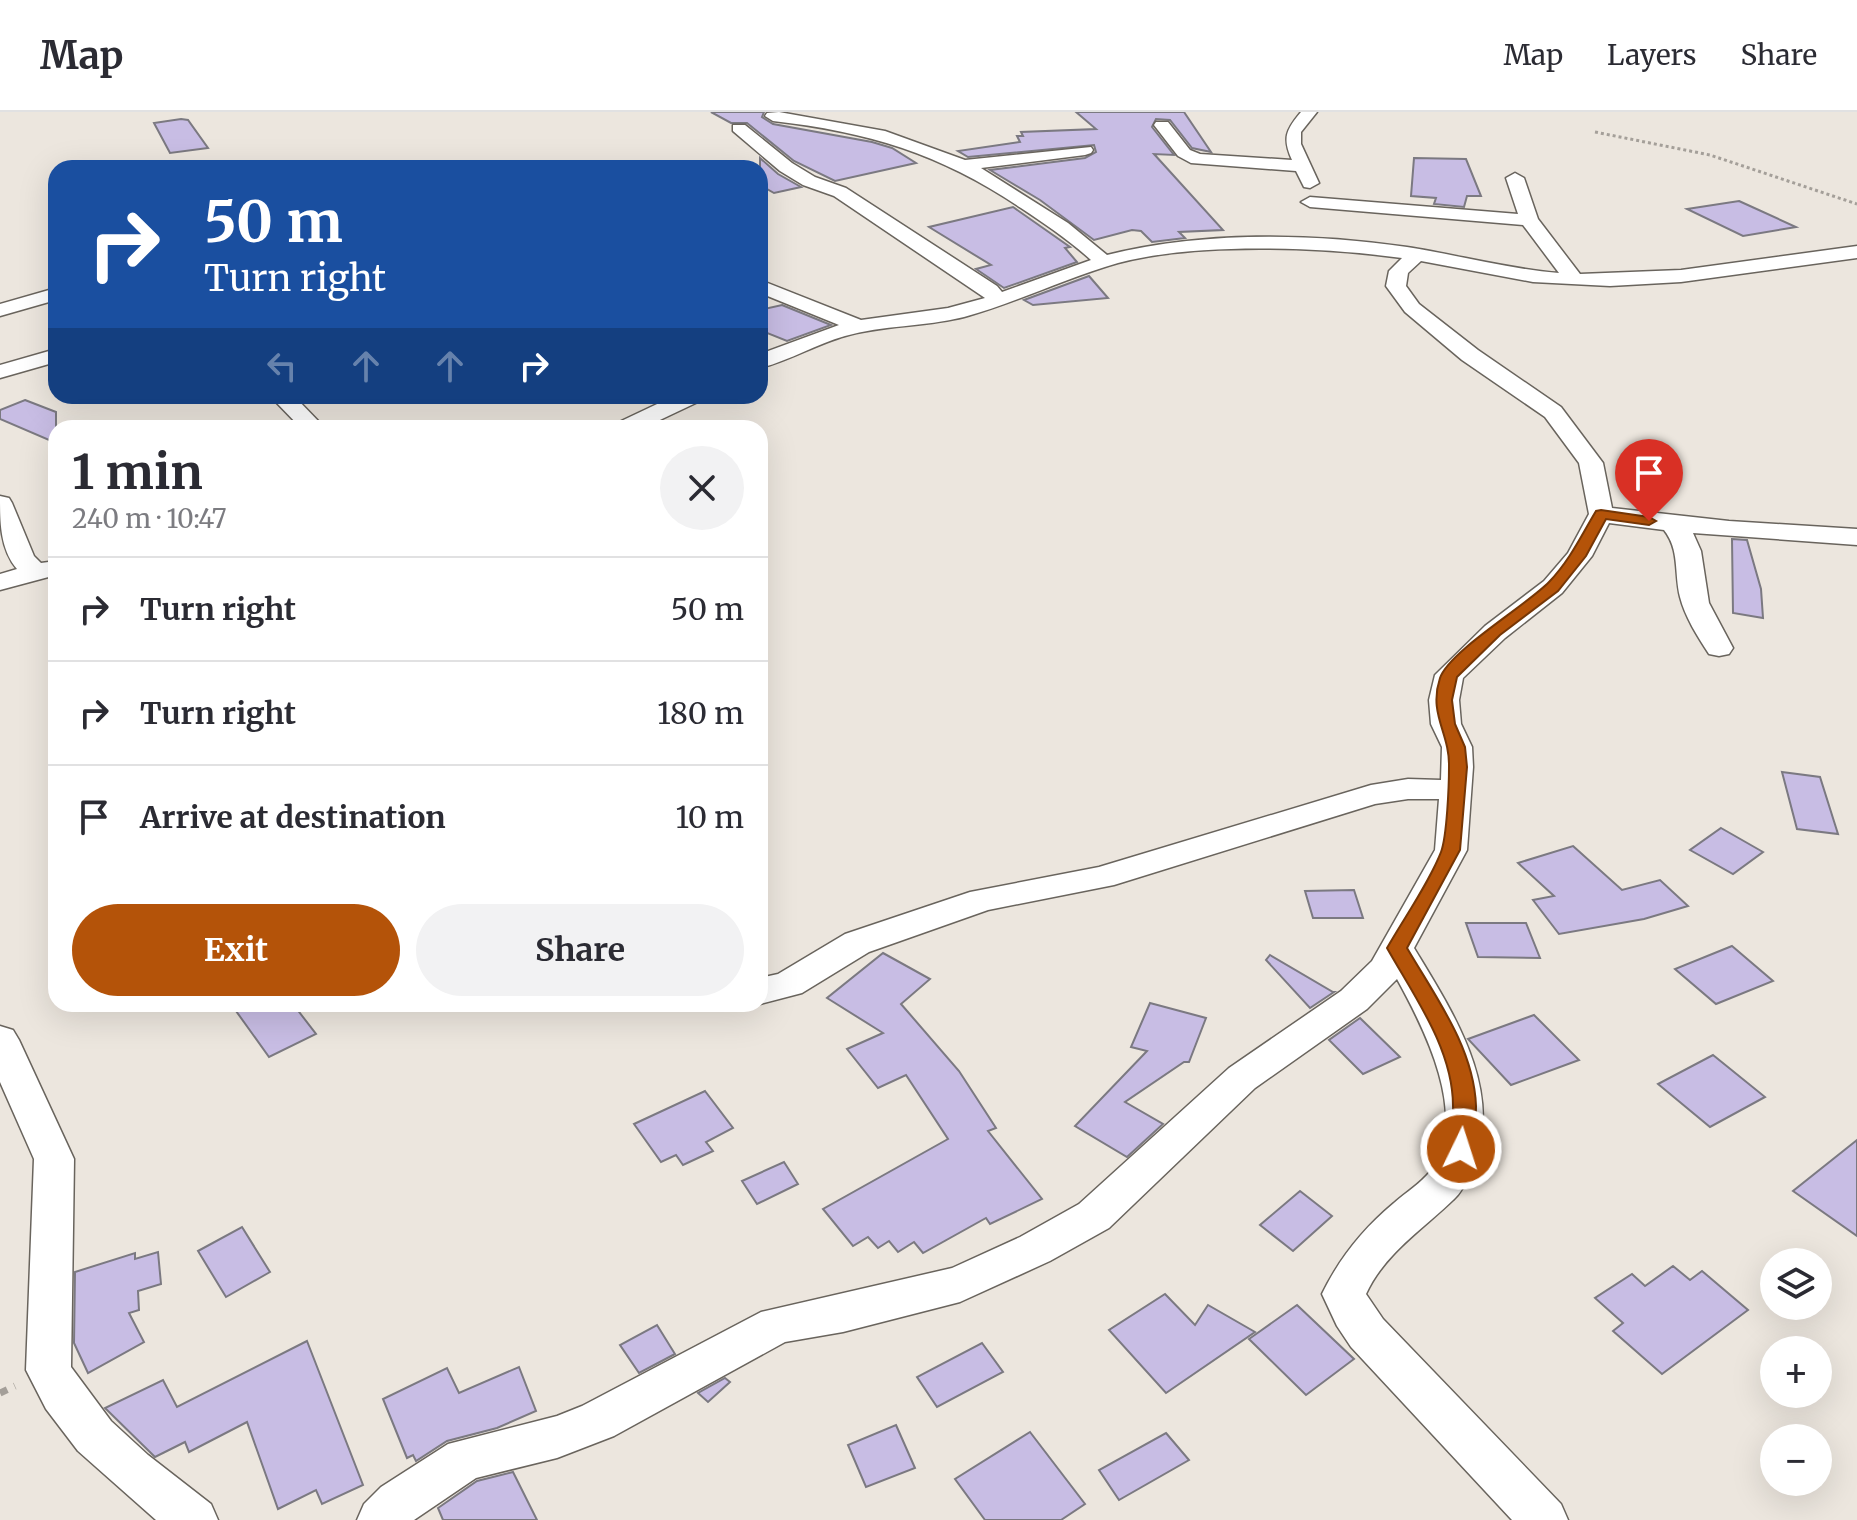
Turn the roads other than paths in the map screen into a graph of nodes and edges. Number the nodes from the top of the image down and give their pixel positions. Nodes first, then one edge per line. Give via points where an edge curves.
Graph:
1 (1309, 112) edge
2 (773, 116) dead end
3 (1162, 125) dead end
4 (739, 128) dead end
5 (1085, 150) dead end
6 (965, 165) junction
7 (1304, 166) junction
8 (1515, 178) dead end
9 (1529, 220) junction
10 (1311, 225) junction
11 (1857, 252) edge
12 (1416, 255) junction
13 (1103, 261) junction
14 (1574, 280) junction
15 (768, 289) edge
16 (48, 296) edge
17 (998, 301) junction
18 (0, 310) edge
19 (862, 327) junction
20 (48, 357) edge
21 (768, 358) edge
22 (0, 372) edge
23 (289, 404) edge
24 (675, 404) edge
25 (306, 420) edge
26 (642, 420) edge
27 (0, 503) edge
28 (1601, 514) junction
29 (1673, 524) junction
30 (1857, 537) edge
31 (45, 570) edge
32 (0, 582) edge
33 (1719, 648) dead end
34 (1456, 790) junction
35 (1397, 948) junction
36 (768, 989) edge
37 (0, 1040) edge
38 (194, 1520) edge
39 (381, 1520) edge
40 (1544, 1520) edge

1 - 7 street via 1293,132
2 - 6 street via 860,128 921,145
3 - 7 street via 1186,155 1197,159
4 - 17 street via 786,167 859,203 990,290
5 - 6 street
6 - 13 street via 1082,240
7 - 10 street via 1310,182
8 - 9 street
9 - 10 street
9 - 14 street
10 - 12 street
10 - 13 street
11 - 14 street via 1665,277
12 - 14 street
12 - 28 street via 1399,271 1396,286 1412,308 1460,347 1553,412 1591,463
13 - 17 street
15 - 19 street
16 - 18 street
17 - 19 street
19 - 21 street
20 - 22 street
23 - 25 street
24 - 26 street
27 - 31 street via 22,559
28 - 29 street
28 - 34 street via 1579,556 1553,587 1449,675 1444,700 1446,724 1457,747
29 - 30 street
29 - 33 street via 1690,553 1693,596
31 - 32 street
34 - 35 street via 1451,850
34 - 36 street via 1371,795 1102,877 982,900 857,943 789,984
35 - 39 street via 1385,969 1354,1000 1242,1078 1094,1216 1071,1229 960,1284 777,1325 598,1421 557,1437 465,1459
35 - 40 street via 1443,1029 1457,1066 1465,1104 1461,1149 1446,1182 1397,1225 1350,1277 1344,1294 1367,1333
37 - 38 street via 54,1159 48,1370 63,1397 115,1459

